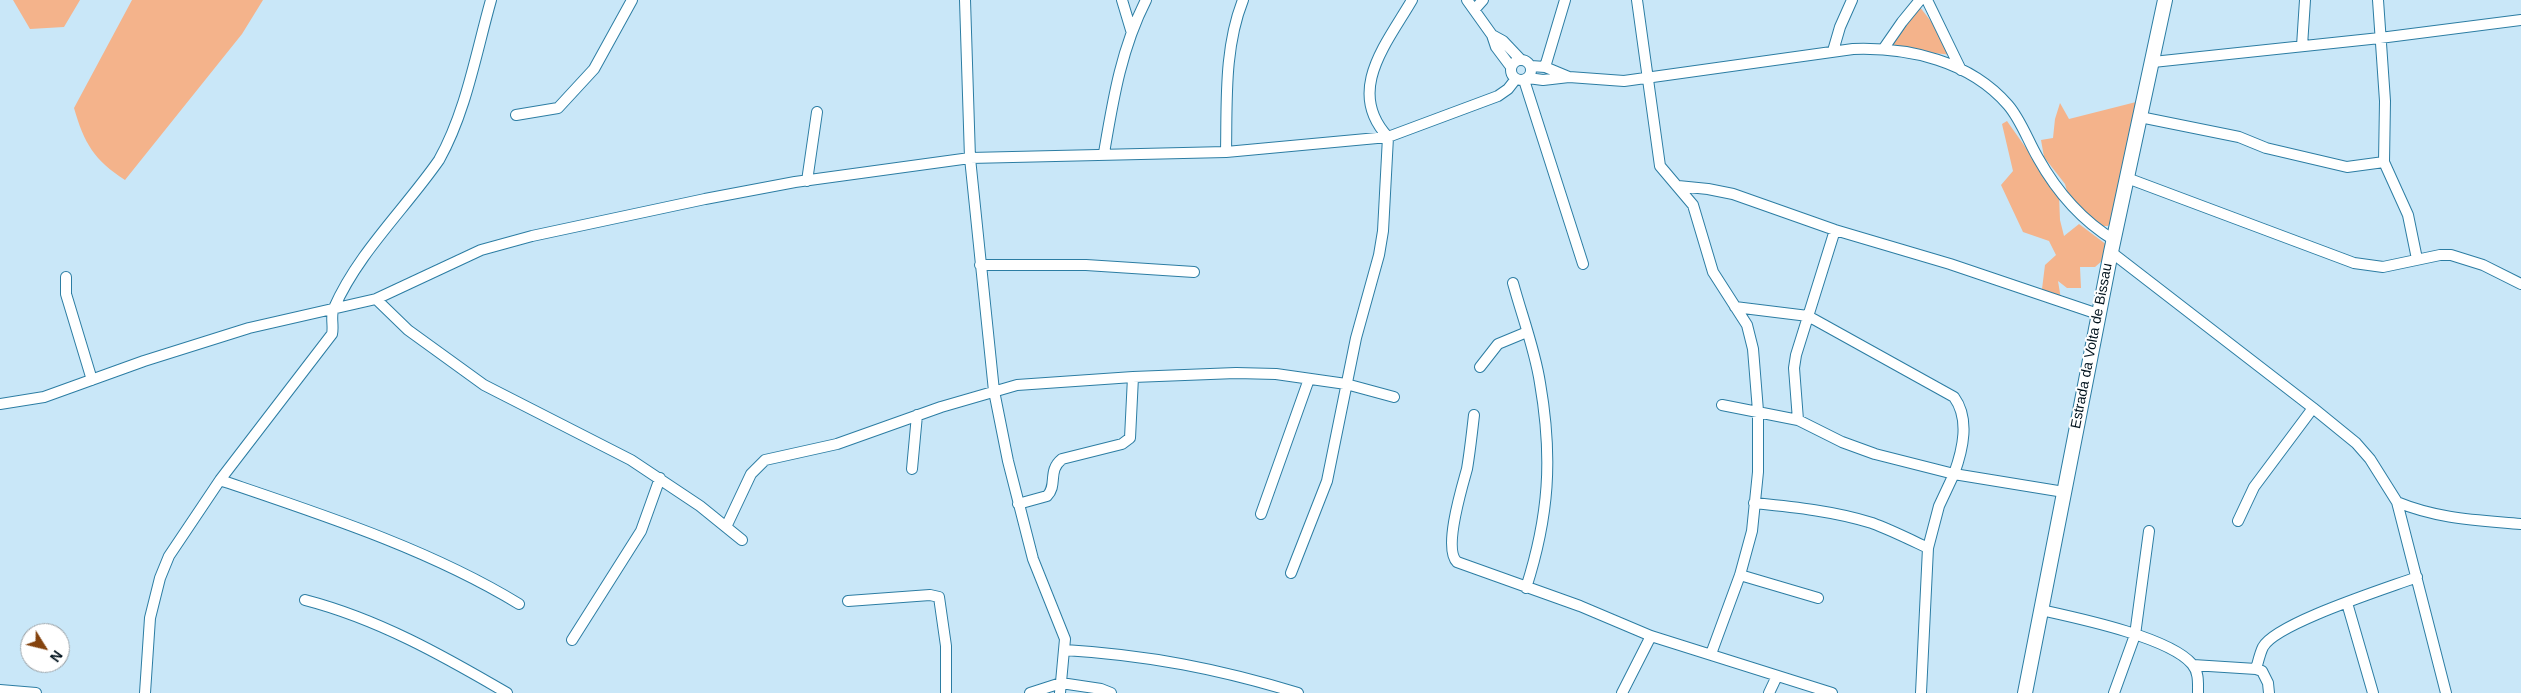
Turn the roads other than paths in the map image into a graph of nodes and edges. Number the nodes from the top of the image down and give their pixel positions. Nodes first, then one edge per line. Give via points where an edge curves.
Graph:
1 (491, 0) edge
2 (632, 0) edge
3 (966, 0) edge
4 (1122, 0) edge
5 (1146, 0) edge
6 (1243, 0) edge
7 (1412, 0) edge
8 (1467, 0) edge
9 (1483, 0) edge
10 (1565, 0) edge
11 (1638, 0) edge
12 (1852, 0) edge
13 (1920, 0) edge
14 (1927, 0) edge
15 (2165, 0) edge
16 (2305, 0) edge
17 (2378, 0) edge
18 (1475, 9) junction
19 (2521, 20) edge
20 (1131, 30) junction
21 (1492, 35) junction
22 (2380, 38) junction
23 (2302, 46) junction
24 (1884, 48) junction
25 (1833, 51) junction
26 (1521, 60) junction
27 (2153, 62) junction
28 (1511, 66) junction
29 (1530, 66) junction
30 (1545, 67) junction
31 (1961, 70) junction
32 (1569, 77) junction
33 (1523, 79) junction
34 (1648, 80) junction
35 (817, 112) dead end
36 (516, 115) dead end
37 (2140, 117) junction
38 (1388, 137) junction
39 (1226, 152) junction
40 (1104, 153) junction
41 (970, 158) junction
42 (2384, 162) junction
43 (2127, 178) junction
44 (807, 181) junction
45 (1678, 186) junction
46 (1835, 230) junction
47 (2112, 246) junction
48 (2416, 259) junction
49 (980, 264) junction
50 (1582, 264) dead end
51 (1194, 272) dead end
52 (66, 277) dead end
53 (1514, 283) dead end
54 (2521, 284) edge
55 (376, 299) junction
56 (1735, 307) junction
57 (332, 310) junction
58 (2098, 314) junction
59 (1808, 316) junction
60 (1527, 332) junction
61 (1480, 367) dead end
62 (1133, 378) junction
63 (1309, 378) junction
64 (92, 380) junction
65 (1346, 384) junction
66 (994, 391) junction
67 (1394, 397) dead end
68 (0, 404) edge
69 (1722, 405) dead end
70 (2313, 408) junction
71 (1758, 411) junction
72 (917, 415) junction
73 (1474, 416) dead end
74 (1798, 420) junction
75 (912, 469) dead end
76 (1954, 474) junction
77 (660, 478) junction
78 (220, 480) junction
79 (2064, 492) junction
80 (2397, 502) junction
81 (1754, 503) junction
82 (1018, 504) junction
83 (1261, 514) dead end
84 (2238, 521) dead end
85 (2521, 524) edge
86 (726, 528) junction
87 (2149, 531) dead end
88 (742, 540) dead end
89 (1928, 548) junction
90 (1291, 573) dead end
91 (1740, 575) junction
92 (2417, 577) junction
93 (1526, 588) junction
94 (1818, 598) dead end
95 (305, 600) dead end
96 (848, 600) dead end
97 (2347, 602) junction
98 (519, 604) dead end
99 (2041, 610) junction
100 (2135, 635) junction
101 (1651, 636) junction
102 (572, 640) dead end
103 (1065, 650) junction
104 (1711, 654) junction
105 (2193, 665) junction
106 (2256, 669) junction
107 (1777, 676) junction
108 (1061, 688) edge
109 (1, 690) edge
110 (36, 693) edge
111 (145, 693) edge
112 (507, 693) edge
113 (946, 693) edge
114 (1030, 693) edge
115 (1111, 693) edge
116 (1298, 693) edge
117 (1622, 693) edge
118 (1769, 693) edge
119 (1832, 693) edge
120 (1921, 693) edge
121 (2025, 693) edge
122 (2114, 693) edge
123 (2198, 693) edge
124 (2269, 693) edge
125 (2373, 693) edge
126 (2446, 693) edge

1 - 57 street via 449,142 423,184 362,262
2 - 36 street via 594,69 558,108
3 - 41 street
4 - 20 street
5 - 20 street
6 - 39 street via 1230,54
7 - 38 street via 1370,77 1374,120
8 - 18 street
9 - 18 street
10 - 30 street
11 - 34 street
12 - 25 street
13 - 24 street
14 - 31 street
15 - 27 main road, Estrada da Volta de Bissau
16 - 23 street
17 - 22 street
18 - 21 street
19 - 22 street
20 - 40 street
21 - 26 street via 1503,41
21 - 28 street via 1496,47
22 - 23 street
22 - 42 street via 2385,101
23 - 27 street
24 - 25 street
24 - 31 street via 1928,56
25 - 34 street
26 - 28 street
26 - 29 street
27 - 37 main road, Estrada da Volta de Bissau
28 - 33 street via 1510,74
29 - 30 street
29 - 33 street
30 - 32 street
31 - 47 street via 1992,90 2009,106 2060,192
32 - 33 street
32 - 34 street via 1609,82
33 - 38 street via 1498,96
33 - 50 street
34 - 45 street via 1660,166
35 - 44 street
37 - 42 street via 2239,137 2266,148 2347,167
37 - 43 main road, Estrada da Volta de Bissau
38 - 39 street
38 - 65 street via 1384,223 1379,255
39 - 40 street
40 - 41 street
41 - 44 street
41 - 49 street
42 - 48 street via 2408,215
43 - 47 main road, Estrada da Volta de Bissau
43 - 48 street via 2354,263 2383,267
44 - 55 street via 705,199 481,250
45 - 46 street via 1733,194
45 - 56 street via 1693,205 1713,272
46 - 58 street via 1941,261
46 - 59 street
47 - 58 main road, Estrada da Volta de Bissau
47 - 70 street
48 - 54 street via 2440,255 2462,258
49 - 51 street via 1086,265
49 - 66 street
52 - 64 street via 66,294
53 - 60 street
55 - 57 street
55 - 77 street via 408,330 484,385
56 - 59 street
56 - 71 street via 1751,337
57 - 64 street via 249,328
57 - 78 street via 332,334
58 - 79 main road, Estrada da Volta de Bissau
59 - 74 street via 1794,368
59 - 76 street via 1954,397 1962,408 1964,430
60 - 61 street via 1498,344
60 - 93 street via 1540,384 1548,489 1544,520
62 - 63 street via 1276,374
62 - 66 street via 1031,382
62 - 82 street via 1130,438 1122,444 1062,459 1052,470 1050,493 1042,499
63 - 65 street
63 - 83 street
64 - 68 street via 44,397
65 - 67 street
65 - 90 street via 1327,481
66 - 72 street
66 - 82 street
69 - 71 street
70 - 80 street via 2361,448
70 - 84 street via 2254,487
71 - 74 street
71 - 81 street via 1758,472
72 - 75 street
72 - 86 street via 836,444 765,460 751,474
73 - 93 street via 1455,517 1452,555 1457,562
74 - 76 street via 1875,454
76 - 79 street
76 - 89 street via 1939,506
77 - 86 street
77 - 102 street via 638,537
78 - 98 street via 428,557
78 - 111 street via 177,542 160,578 150,618
79 - 99 main road, Estrada da Volta de Bissau
80 - 85 street via 2443,517
80 - 92 street
81 - 89 street via 1856,519
81 - 91 street via 1752,531
82 - 103 street via 1036,566 1065,640
86 - 88 street
87 - 100 street
89 - 120 street
91 - 94 street
91 - 104 street
92 - 97 street
92 - 126 street
93 - 101 street via 1580,606
95 - 112 street via 376,623
96 - 113 street via 939,597 946,646
97 - 106 street via 2283,631 2263,646
97 - 125 street
99 - 100 street
99 - 121 main road, Estrada da Volta de Bissau
100 - 105 street via 2176,652
100 - 122 street
101 - 104 street
101 - 117 street
103 - 108 street
103 - 116 street via 1198,665
104 - 107 street
105 - 106 street
105 - 123 street via 2198,674
106 - 124 street via 2262,672 2268,683
107 - 118 street
107 - 119 street
108 - 114 street
108 - 115 street via 1101,689
109 - 110 street

